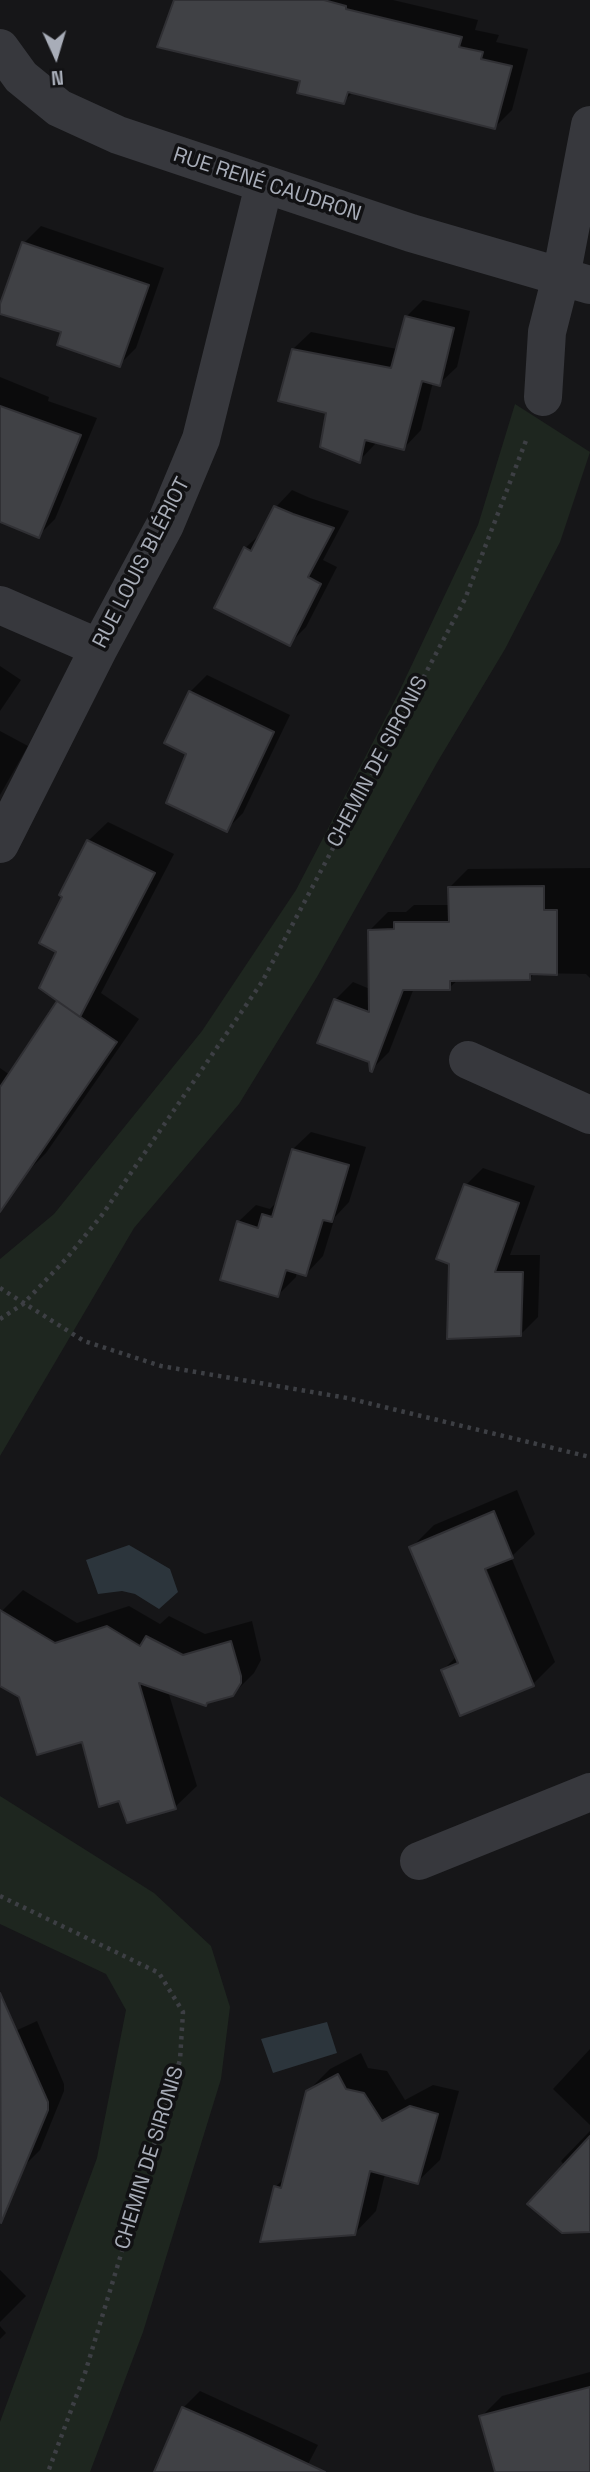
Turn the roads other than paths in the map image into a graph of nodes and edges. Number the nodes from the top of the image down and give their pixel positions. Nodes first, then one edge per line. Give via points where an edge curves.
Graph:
1 (0, 48) edge
2 (590, 125) edge
3 (264, 185) junction
4 (575, 281) edge
5 (542, 397) road end
6 (0, 605) edge
7 (99, 648) junction
8 (0, 844) edge
9 (468, 1060) dead end
10 (590, 1115) edge
11 (590, 1792) edge
12 (419, 1861) dead end

1 - 3 street, RUE RENÉ CAUDRON via 21,77 59,108 118,135
2 - 4 street
3 - 4 street, RUE RENÉ CAUDRON
3 - 7 street, RUE LOUIS BLÉRIOT via 201,439 165,525
4 - 5 street via 547,332
6 - 7 street
7 - 8 street, RUE LOUIS BLÉRIOT
9 - 10 street
11 - 12 street

